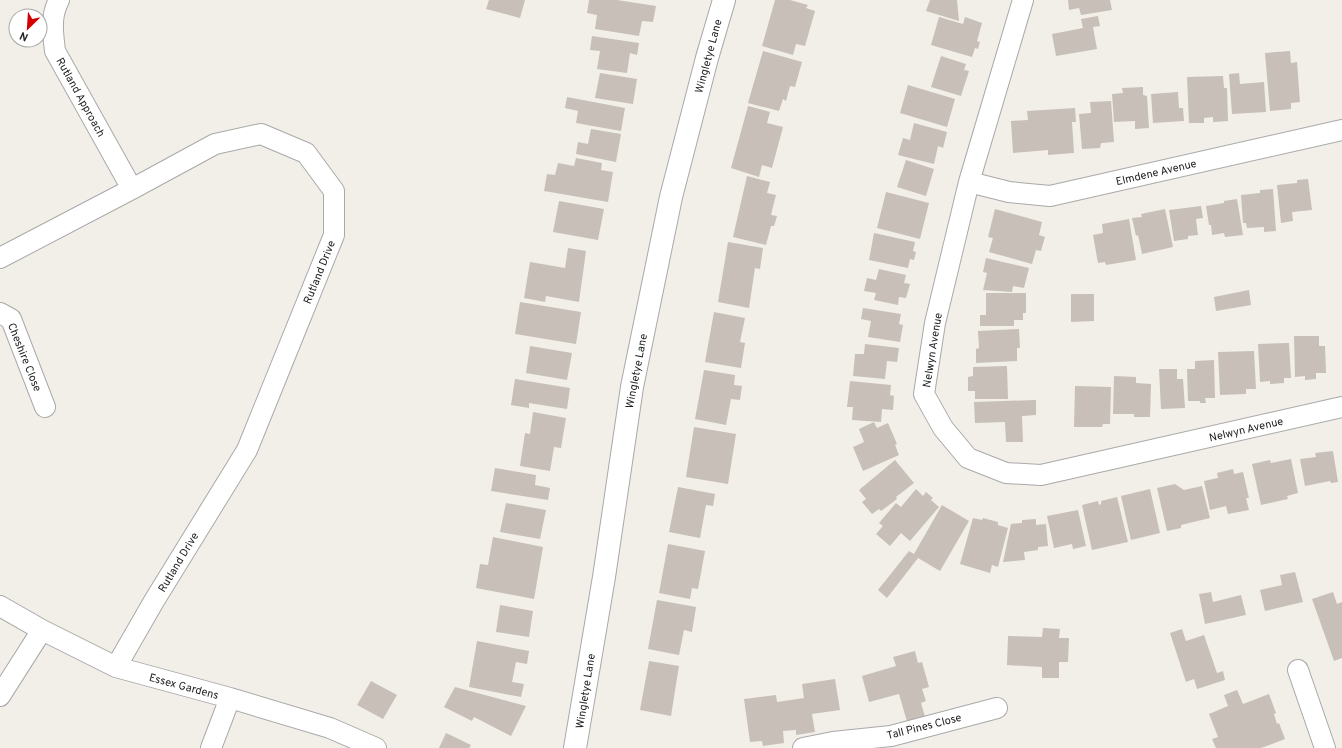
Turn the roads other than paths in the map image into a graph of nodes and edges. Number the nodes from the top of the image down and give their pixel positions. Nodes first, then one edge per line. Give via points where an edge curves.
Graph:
1 (59, 0) edge
2 (724, 0) edge
3 (1023, 0) edge
4 (1342, 130) edge
5 (969, 182) junction
6 (132, 189) junction
7 (0, 258) edge
8 (0, 313) edge
9 (45, 407) dead end
10 (1342, 407) edge
11 (0, 606) edge
12 (42, 630) junction
13 (116, 667) junction
14 (1298, 670) dead end
15 (0, 696) edge
16 (230, 698) junction
17 (997, 708) dead end
18 (211, 748) edge
19 (376, 748) edge
20 (575, 748) edge
21 (803, 748) edge
22 (1325, 748) edge

1 - 6 street, Rutland Approach via 52,28 55,51
2 - 20 street, Wingletye Lane via 671,197 632,387
3 - 5 street, Nelwyn Avenue
4 - 5 street, Elmdene Avenue via 1050,196 1010,192
5 - 10 street, Nelwyn Avenue via 935,323 924,394 943,428 968,458 1006,473 1041,475
6 - 7 street, Rutland Drive
6 - 13 street, Rutland Drive via 215,144 261,134 306,153 334,191 334,235 247,450
8 - 9 street, Cheshire Close via 11,320
11 - 12 street, Essex Gardens
12 - 13 street, Essex Gardens
12 - 15 street
13 - 16 street, Essex Gardens
14 - 22 street
16 - 18 street
16 - 19 street, Essex Gardens via 330,728
17 - 21 street, Tall Pines Close via 891,736 832,742

